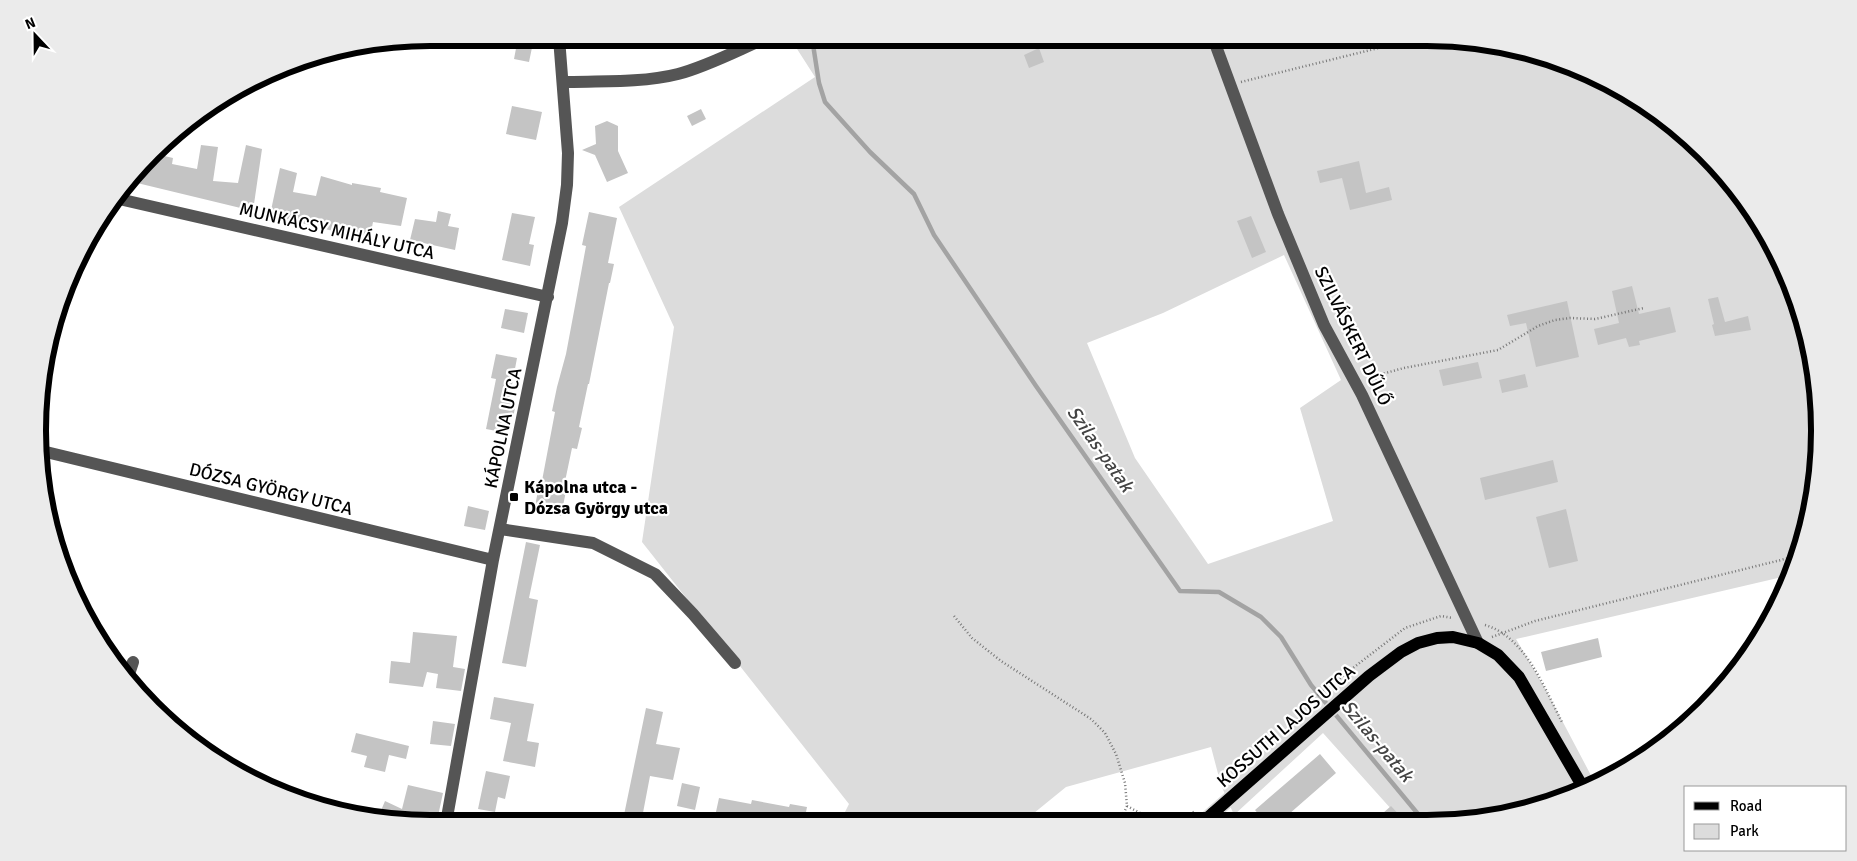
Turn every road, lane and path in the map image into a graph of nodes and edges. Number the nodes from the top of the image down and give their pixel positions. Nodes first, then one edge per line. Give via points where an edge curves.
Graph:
1 (560, 46) edge
2 (748, 46) edge
3 (1216, 46) edge
4 (1386, 46) edge
5 (564, 82) junction
6 (1231, 84) junction
7 (124, 200) edge
8 (548, 297) junction
9 (1644, 308) dead end
10 (1362, 395) junction
11 (47, 452) edge
12 (500, 528) junction
13 (1789, 558) edge
14 (493, 560) junction
15 (954, 616) dead end
16 (1478, 643) junction
17 (735, 662) dead end
18 (1323, 691) dead end
19 (1311, 701) dead end
20 (1580, 783) edge
21 (1127, 806) junction
22 (448, 815) edge
23 (1123, 815) edge
24 (1144, 815) edge
25 (1216, 815) edge

1 - 5 street, KÁPOLNA UTCA
2 - 5 street via 678,74 643,79
3 - 6 street, SZILVÁSKERT DŰLŐ
4 - 6 path
5 - 8 street, KÁPOLNA UTCA via 567,185
6 - 10 street, SZILVÁSKERT DŰLŐ via 1278,214 1324,325
7 - 8 street, MUNKÁCSY MIHÁLY UTCA
8 - 12 street, KÁPOLNA UTCA
9 - 10 path via 1595,319 1555,320 1538,326 1498,350 1382,374
10 - 16 street, SZILVÁSKERT DŰLŐ
11 - 14 street, DÓZSA GYÖRGY UTCA
12 - 14 street, KÁPOLNA UTCA
12 - 17 street via 593,543 655,574
13 - 16 path via 1535,620
14 - 22 street, KÁPOLNA UTCA
15 - 21 path via 972,638 1001,661 1091,719 1105,733 1125,783
16 - 20 main road, KOSSUTH LAJOS UTCA via 1498,655 1519,677
16 - 25 main road, KOSSUTH LAJOS UTCA via 1454,637 1436,638 1401,652 1369,676
18 - 19 path
21 - 23 path
21 - 24 path

